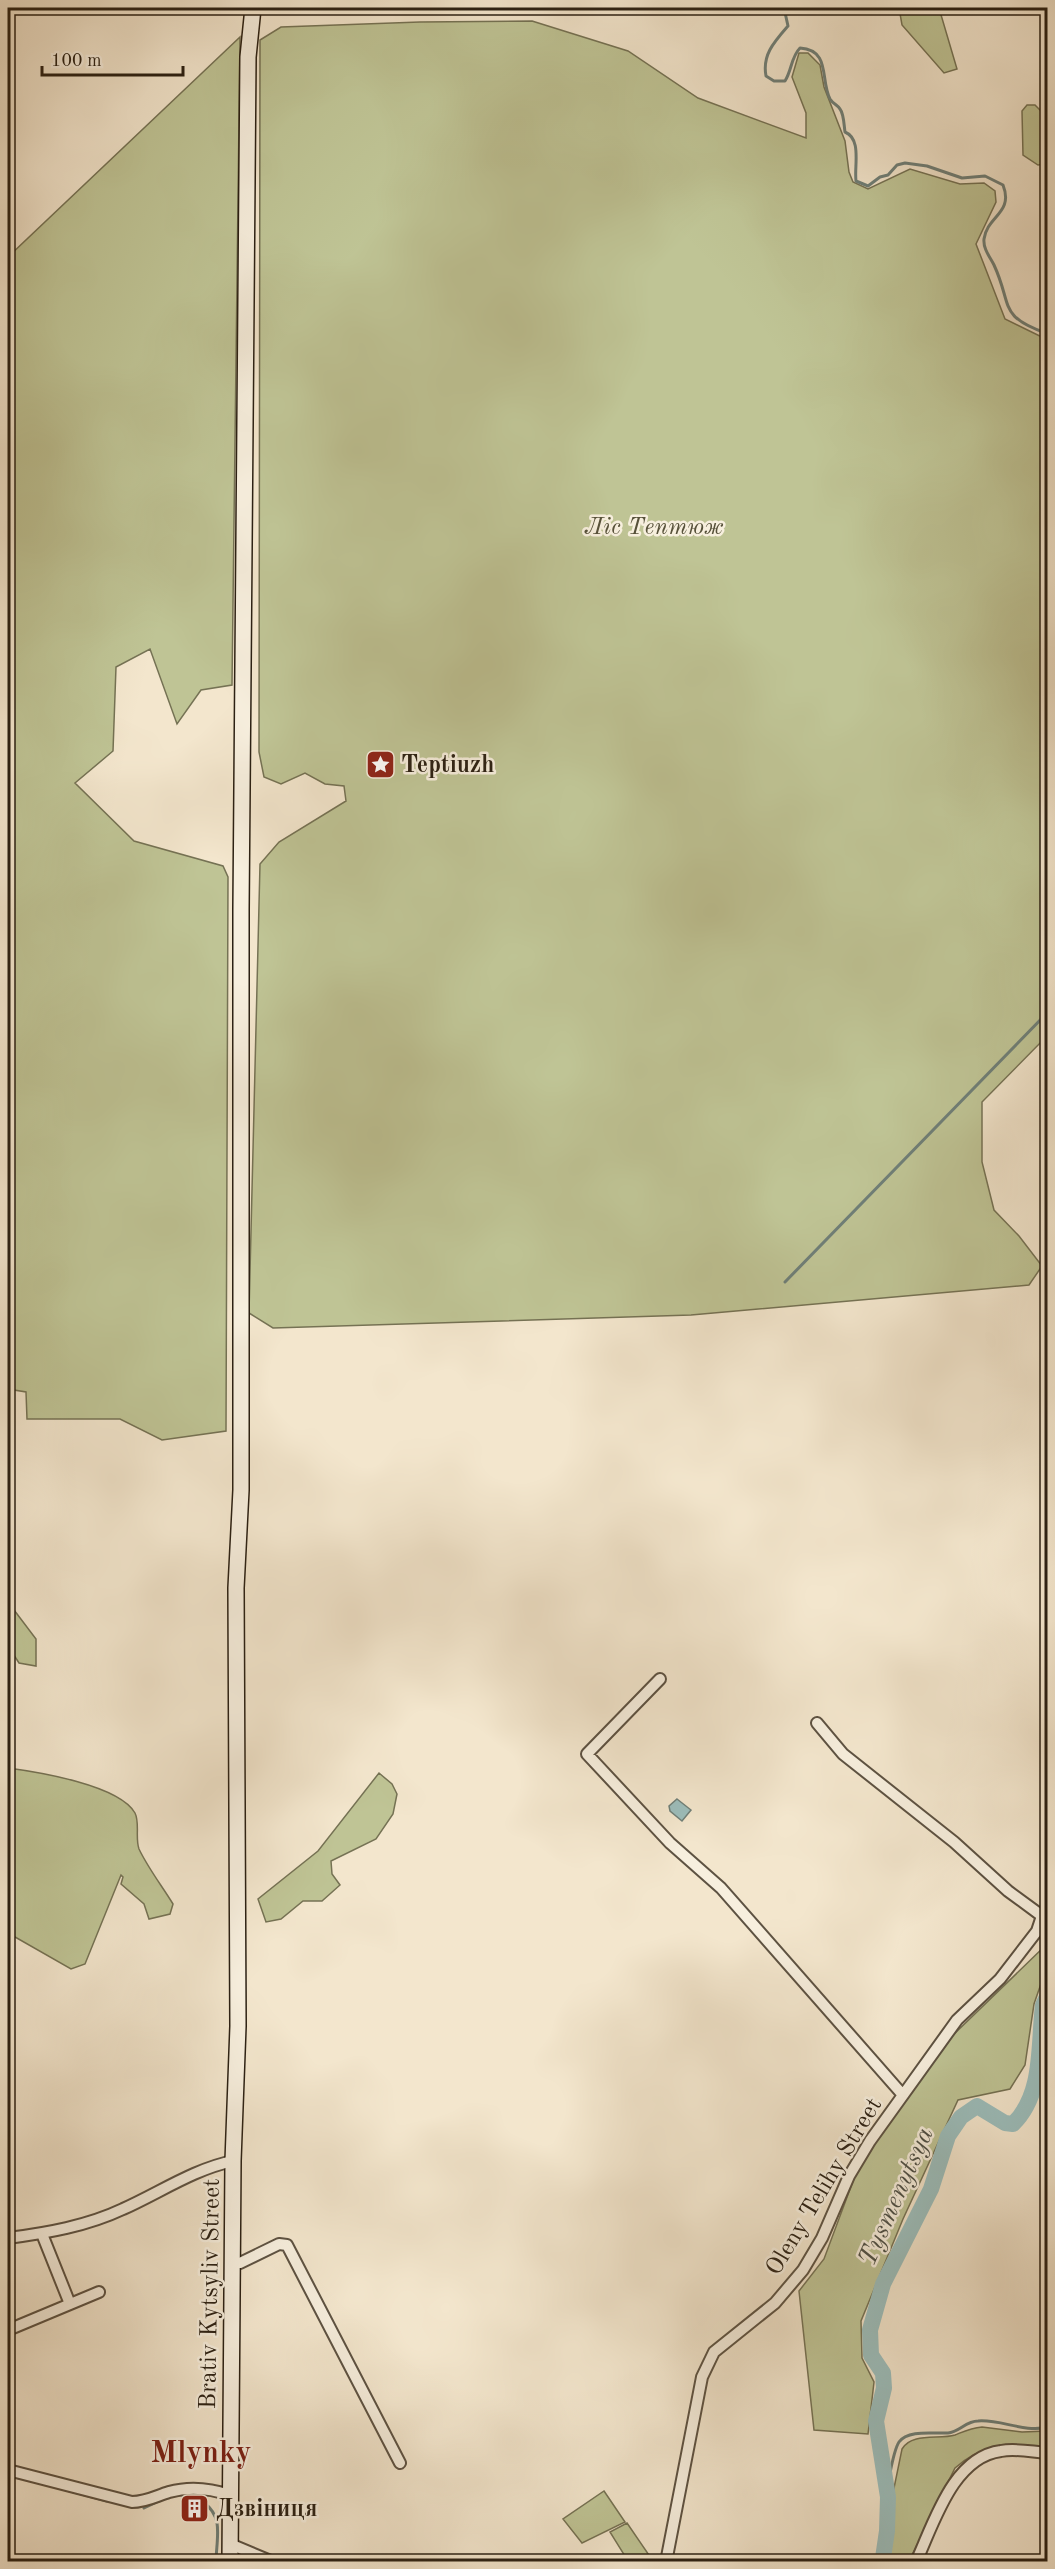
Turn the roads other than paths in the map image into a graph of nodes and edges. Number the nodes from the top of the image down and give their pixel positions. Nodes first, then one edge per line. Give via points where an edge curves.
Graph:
1 (253, 8) edge
2 (660, 1679) dead end
3 (817, 1723) dead end
4 (1045, 1912) edge
5 (902, 2094) junction
6 (233, 2161) junction
7 (42, 2234) junction
8 (8, 2238) edge
9 (233, 2263) junction
10 (99, 2292) dead end
11 (70, 2304) junction
12 (8, 2330) edge
13 (1047, 2453) edge
14 (400, 2463) dead end
15 (8, 2470) edge
16 (230, 2495) junction
17 (230, 2544) junction
18 (230, 2562) edge
19 (273, 2562) edge
20 (666, 2562) edge
21 (916, 2562) edge

1 - 6 street, Brativ Kytsyliv Street via 248,69 241,1490 236,1616 238,2026
2 - 5 street via 587,1754 670,1843 721,1888
3 - 4 street via 843,1754 954,1842 1008,1891
4 - 5 street, Oleny Telihy Street via 1037,1931 1000,1979 957,2020
5 - 20 street, Oleny Telihy Street via 849,2176 822,2238 803,2270 775,2303 714,2352 707,2364
6 - 7 street via 213,2165 122,2210
6 - 9 street, Brativ Kytsyliv Street
7 - 8 street
7 - 11 street
9 - 14 street via 279,2244 287,2245
9 - 16 street, Brativ Kytsyliv Street
10 - 11 street
11 - 12 street
13 - 21 street via 1001,2451 981,2457 964,2469
15 - 16 street via 132,2502 185,2488
16 - 17 street, Brativ Kytsyliv Street
17 - 18 street, Brativ Kytsyliv Street
17 - 19 street

